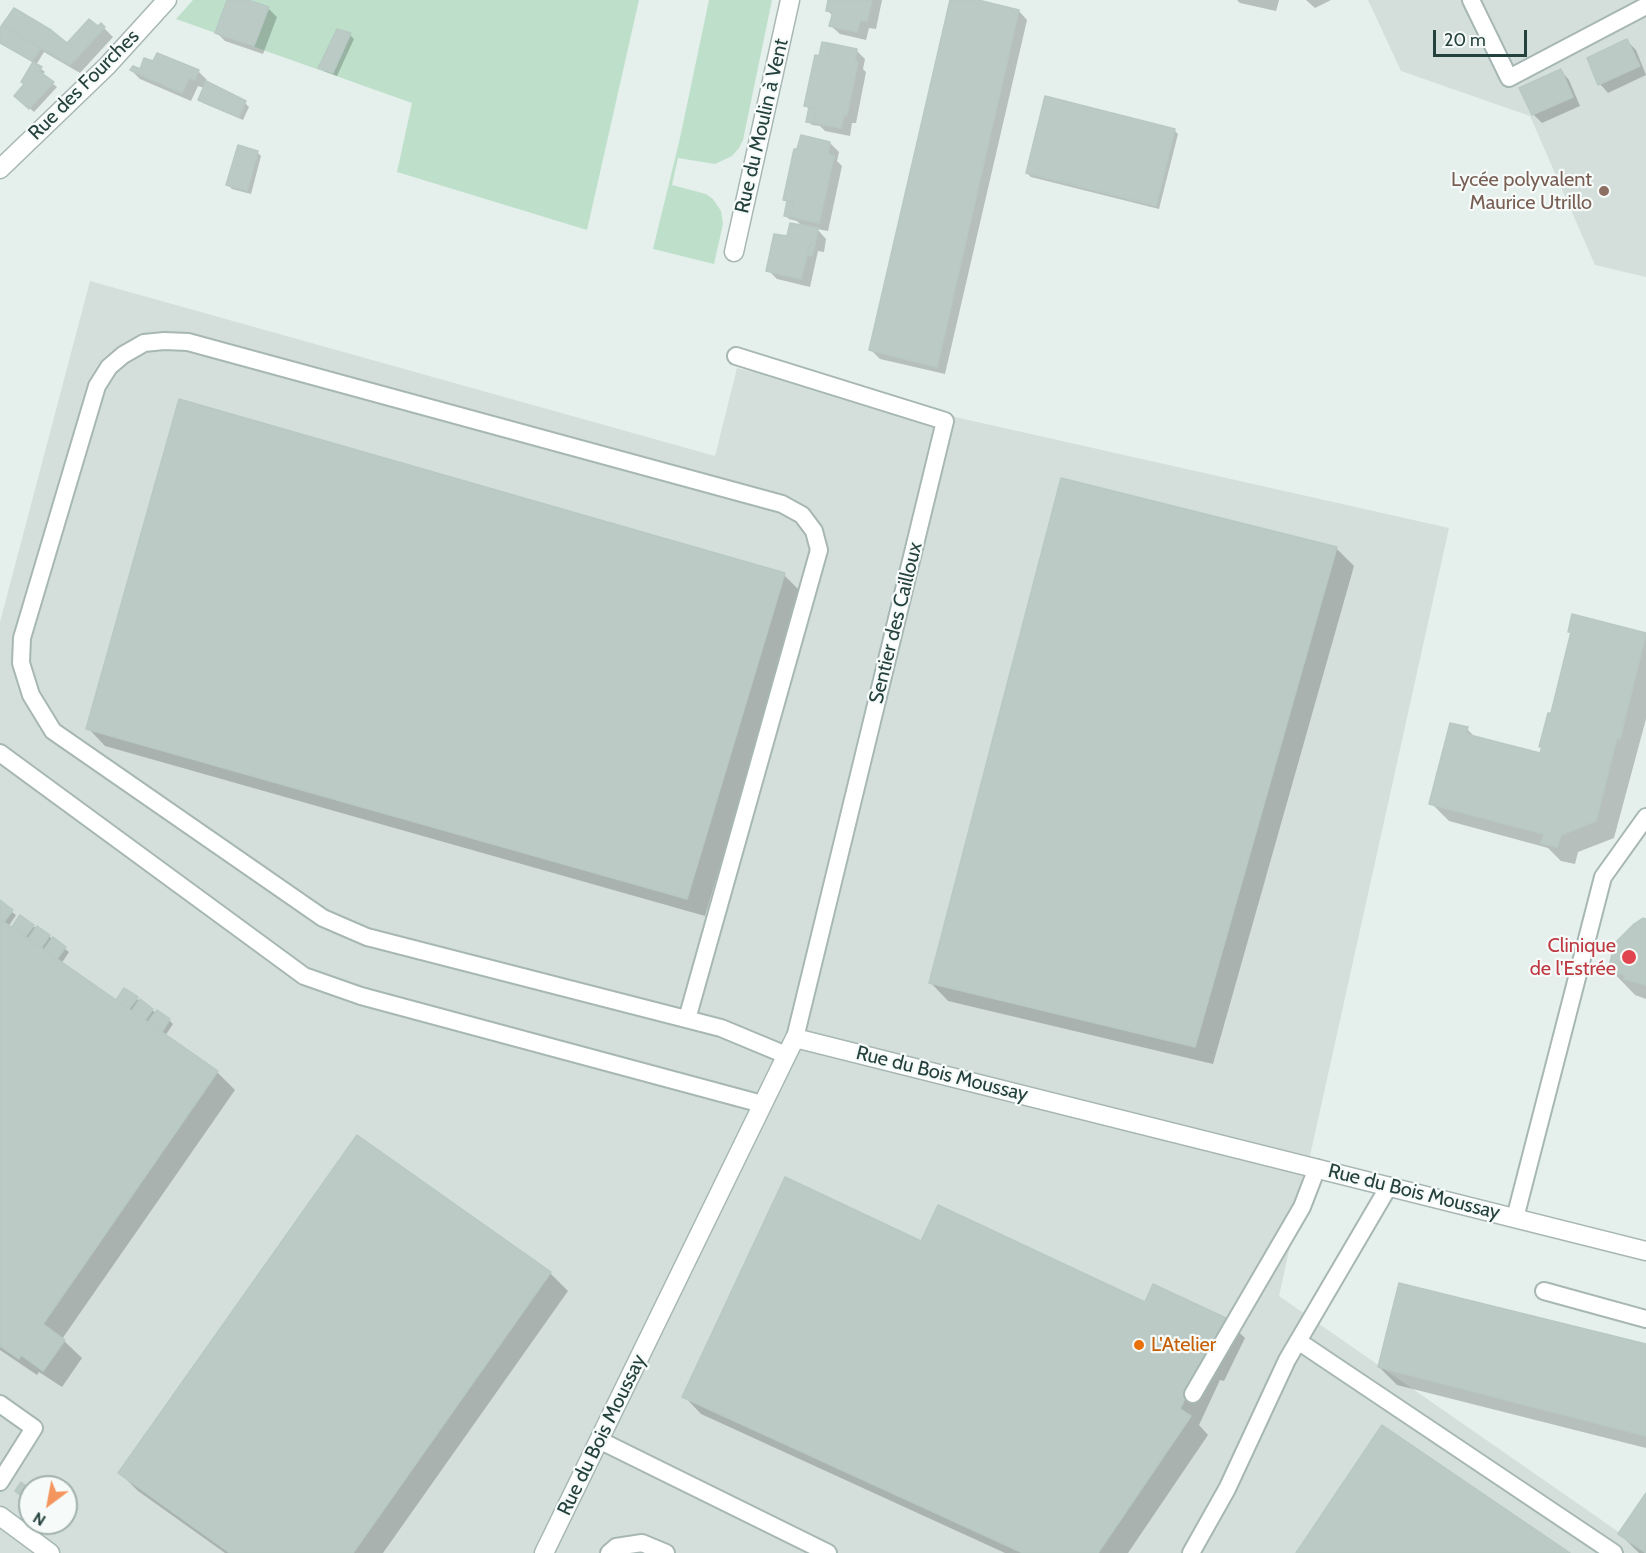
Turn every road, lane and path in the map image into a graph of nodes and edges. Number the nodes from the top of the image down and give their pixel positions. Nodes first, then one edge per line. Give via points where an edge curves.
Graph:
1 (167, 0) edge
2 (790, 0) edge
3 (1471, 0) edge
4 (1646, 6) edge
5 (0, 169) edge
6 (734, 252) dead end
7 (736, 356) dead end
8 (0, 753) edge
9 (1646, 817) edge
10 (687, 1019) junction
11 (795, 1038) junction
12 (786, 1055) junction
13 (762, 1104) junction
14 (1317, 1168) junction
15 (1389, 1186) junction
16 (1515, 1218) junction
17 (1646, 1251) edge
18 (1544, 1291) dead end
19 (1646, 1319) edge
20 (1298, 1341) junction
21 (1194, 1394) dead end
22 (0, 1404) edge
23 (599, 1440) junction
24 (0, 1482) edge
25 (0, 1516) edge
26 (50, 1553) edge
27 (544, 1553) edge
28 (609, 1553) edge
29 (666, 1553) edge
30 (828, 1553) edge
31 (1191, 1553) edge
32 (1614, 1553) edge

1 - 5 street, Rue des Fourches via 107,66
2 - 6 street, Rue du Moulin à Vent
3 - 4 lane via 1509,78
7 - 11 lane, Sentier des Cailloux via 945,421
8 - 13 lane via 304,975 361,996
9 - 16 lane via 1603,878
10 - 10 lane via 367,937 323,918 53,731 31,695 21,663 22,638 97,386 109,367 144,343 188,342 782,504 802,515 814,531 819,550
10 - 12 lane via 721,1028
11 - 12 street, Rue du Bois Moussay
11 - 14 street, Rue du Bois Moussay
12 - 13 street, Rue du Bois Moussay
13 - 23 street, Rue du Bois Moussay
14 - 15 street, Rue du Bois Moussay
14 - 21 lane via 1302,1207
15 - 16 street, Rue du Bois Moussay
15 - 20 lane
16 - 17 street, Rue du Bois Moussay
18 - 19 lane
20 - 31 lane via 1227,1489
20 - 32 lane
22 - 24 lane via 34,1428
23 - 27 street, Rue du Bois Moussay
23 - 30 lane
25 - 26 street
28 - 29 lane via 616,1547 642,1543

